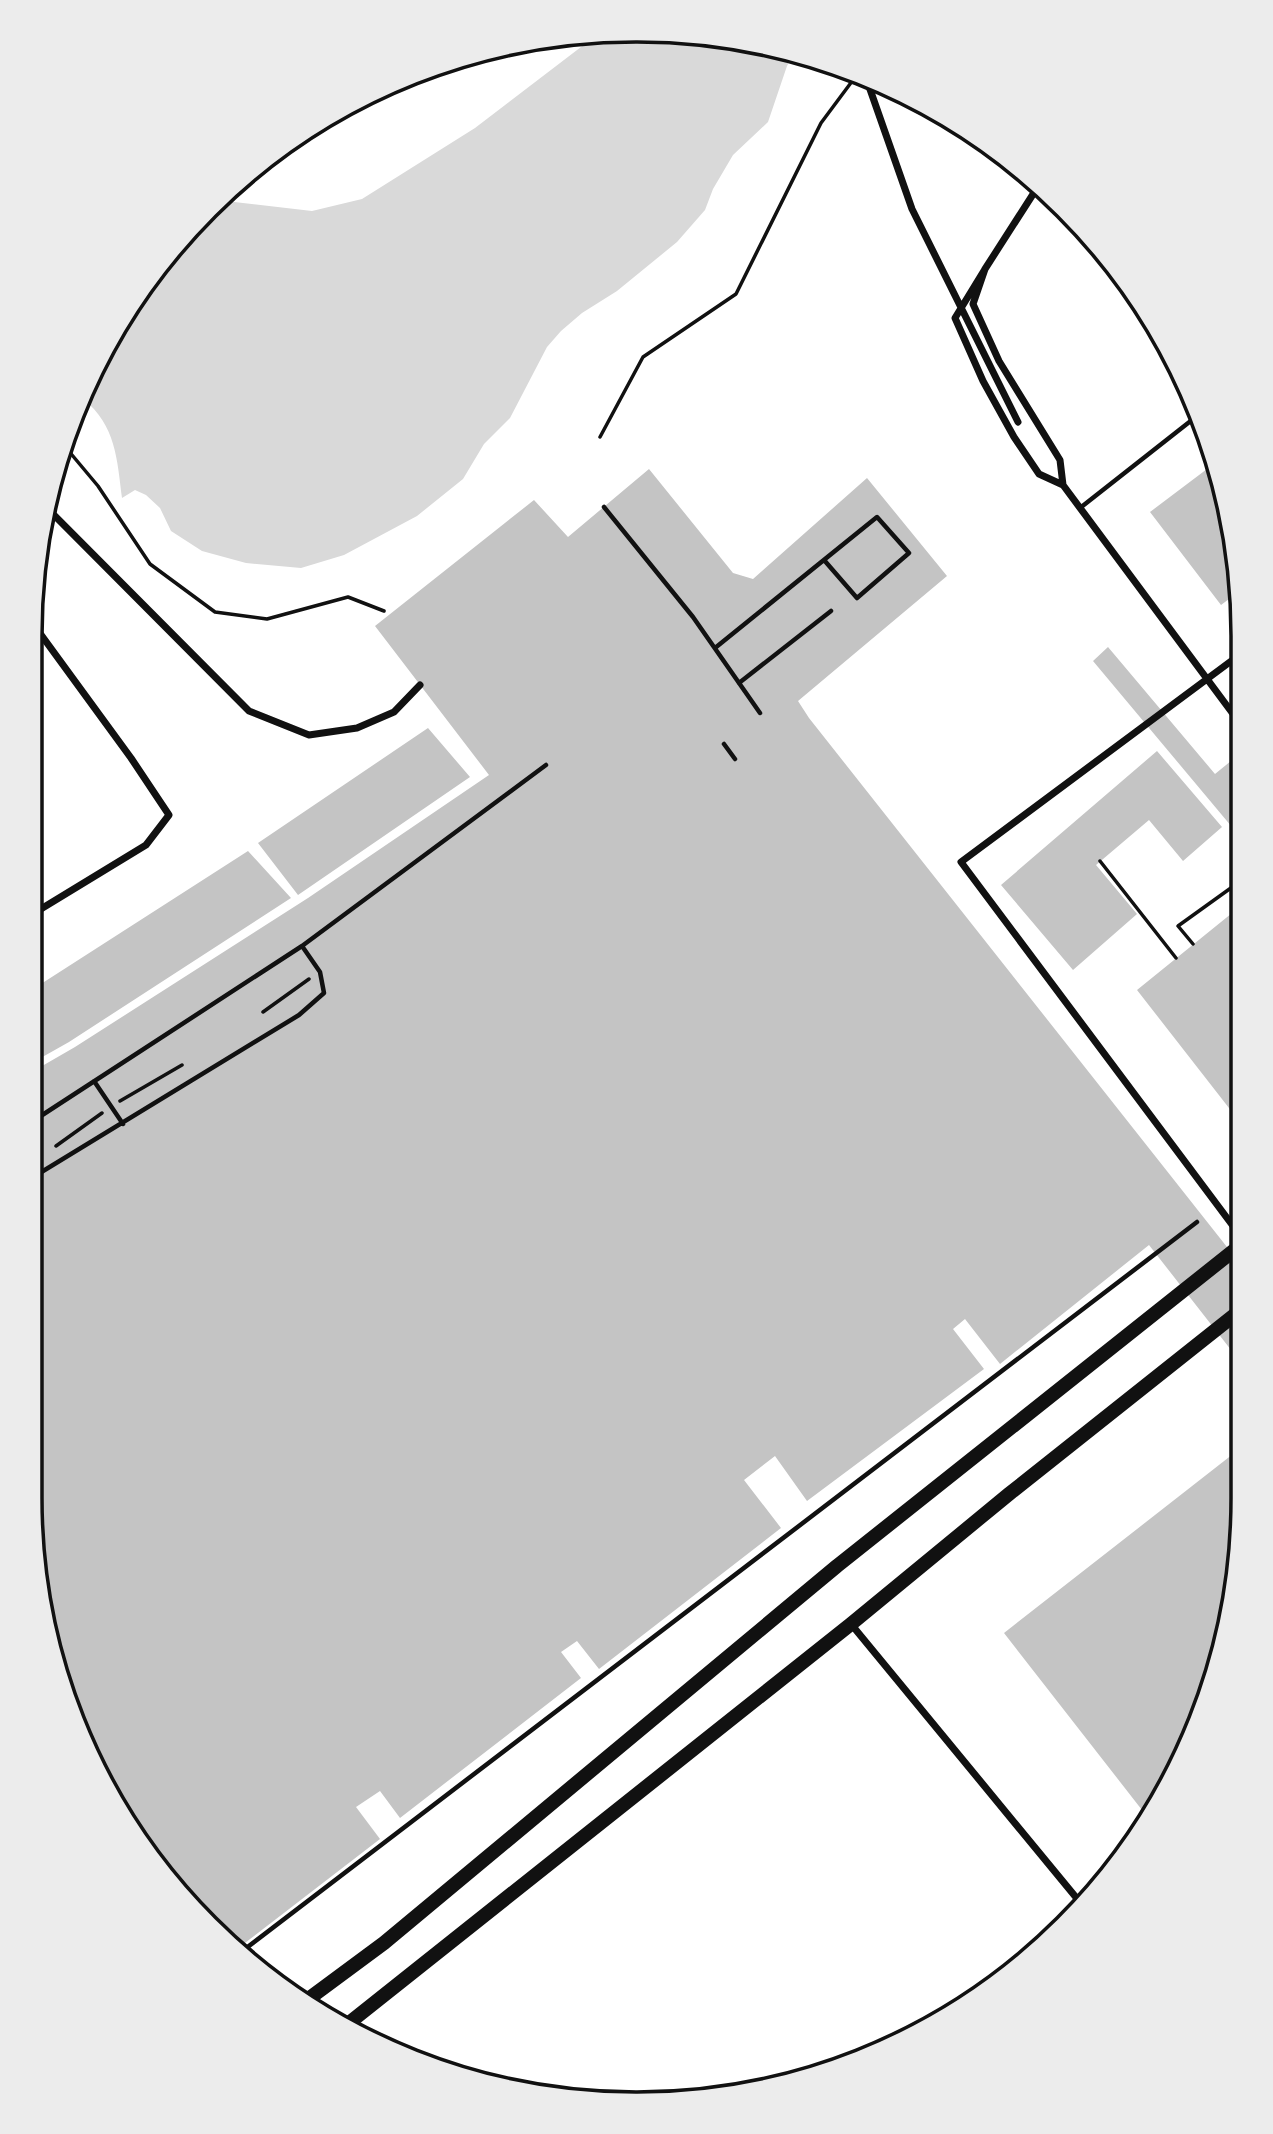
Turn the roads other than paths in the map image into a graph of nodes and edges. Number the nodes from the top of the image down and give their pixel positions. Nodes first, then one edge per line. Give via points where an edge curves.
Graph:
1 (870, 90) edge
2 (1033, 194) edge
3 (985, 269) junction
4 (1190, 421) edge
5 (1018, 422) dead end
6 (1063, 485) junction
7 (604, 507) dead end
8 (1080, 509) junction
9 (54, 515) edge
10 (824, 560) junction
11 (831, 611) dead end
12 (42, 636) edge
13 (715, 648) junction
14 (1231, 662) edge
15 (1207, 681) junction
16 (739, 683) junction
17 (419, 685) dead end
18 (1231, 712) edge
19 (760, 713) dead end
20 (724, 744) dead end
21 (735, 759) dead end
22 (546, 765) dead end
23 (42, 908) edge
24 (302, 946) junction
25 (94, 1081) junction
26 (42, 1115) edge
27 (123, 1124) junction
28 (42, 1172) edge
29 (1196, 1222) dead end
30 (1231, 1223) edge
31 (1231, 1253) edge
32 (1231, 1318) edge
33 (851, 1624) junction
34 (1076, 1897) edge
35 (248, 1947) edge
36 (312, 1996) edge
37 (353, 2020) edge

1 - 5 street via 912,209
2 - 3 street
3 - 6 street via 973,304 999,361 1060,460
3 - 6 street via 955,318 1014,437 1039,474
4 - 8 lane
6 - 8 street
7 - 13 lane
8 - 15 street
9 - 17 street via 249,711 309,735 357,728 394,712
10 - 10 lane via 857,598 909,553 877,517
10 - 13 lane
11 - 16 lane
12 - 23 street via 169,815 146,845
13 - 16 lane
14 - 15 street
15 - 18 street
15 - 30 street via 961,862
16 - 19 lane
20 - 21 lane
22 - 24 lane
24 - 25 lane
24 - 27 lane via 320,972 324,993 299,1015
25 - 26 lane
25 - 27 lane
27 - 28 lane
29 - 35 lane
31 - 36 main road via 837,1566 384,1943
32 - 33 main road
33 - 34 street
33 - 37 main road

